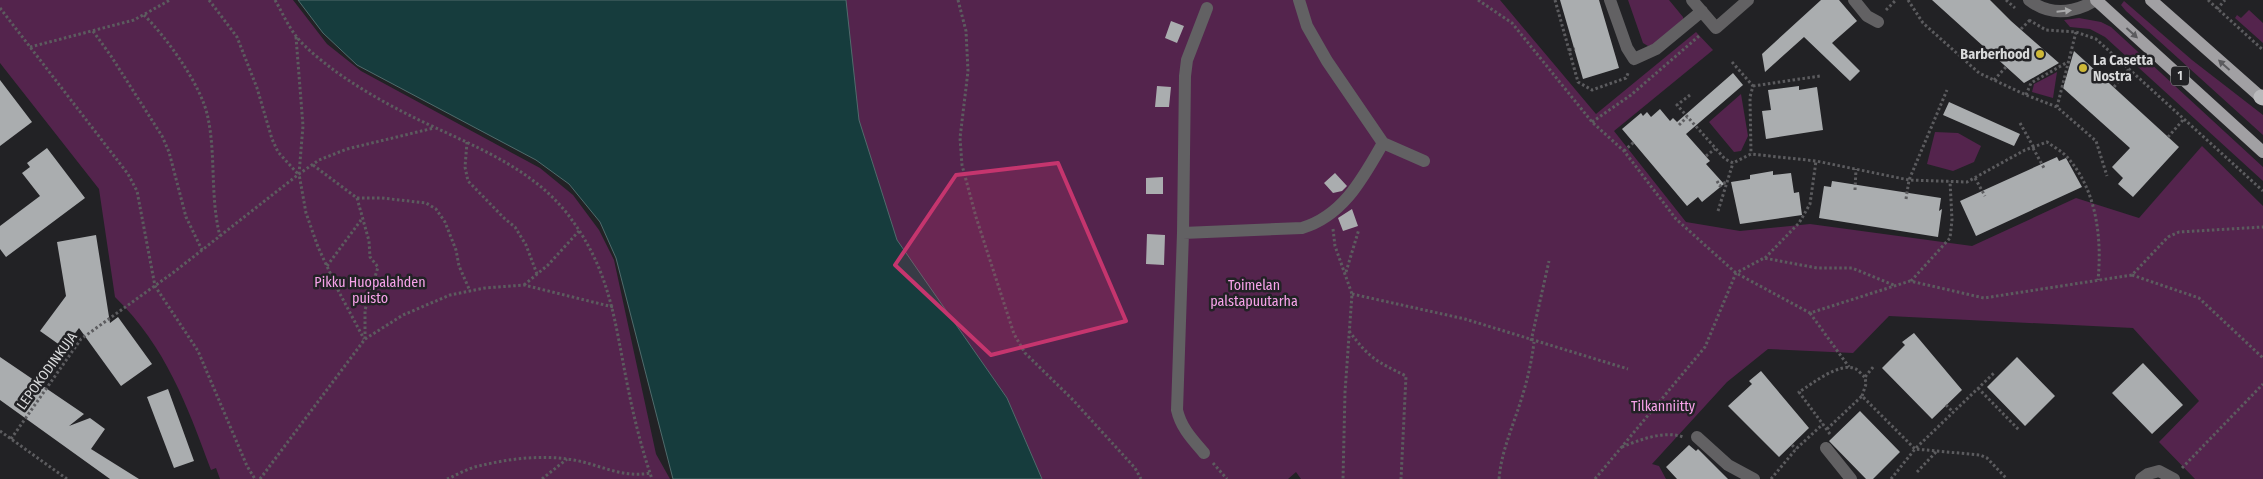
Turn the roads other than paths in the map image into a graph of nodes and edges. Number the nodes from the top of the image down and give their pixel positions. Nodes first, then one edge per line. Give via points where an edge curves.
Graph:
1 (1300, 0) edge
2 (1610, 0) edge
3 (1692, 0) edge
4 (1748, 0) edge
5 (1854, 0) edge
6 (2096, 0) edge
7 (2151, 0) edge
8 (2032, 1) edge
9 (1206, 8) dead end
10 (1702, 11) junction
11 (1878, 22) dead end
12 (2262, 98) edge
13 (1383, 143) junction
14 (2263, 152) edge
15 (1424, 161) dead end
16 (1183, 233) junction
17 (1698, 437) road end
18 (1826, 448) dead end
19 (1204, 454) road end
20 (1754, 479) edge
21 (1851, 479) edge
22 (2141, 479) edge
23 (2174, 479) edge

1 - 13 street via 1307,26 1327,62
2 - 10 street via 1634,59 1656,49
3 - 10 street
4 - 10 street via 1716,28
5 - 11 street via 1867,16
8 -> 6 street via 2047,11 2061,12 2081,8
6 -> 14 main road, 1
12 -> 7 main road
9 - 16 street via 1184,76
13 - 15 street
13 - 16 street via 1361,180 1330,214 1316,224 1302,228
16 - 19 street via 1177,410 1184,429
17 - 20 street via 1728,465
18 - 21 street
22 - 23 street via 2159,471

